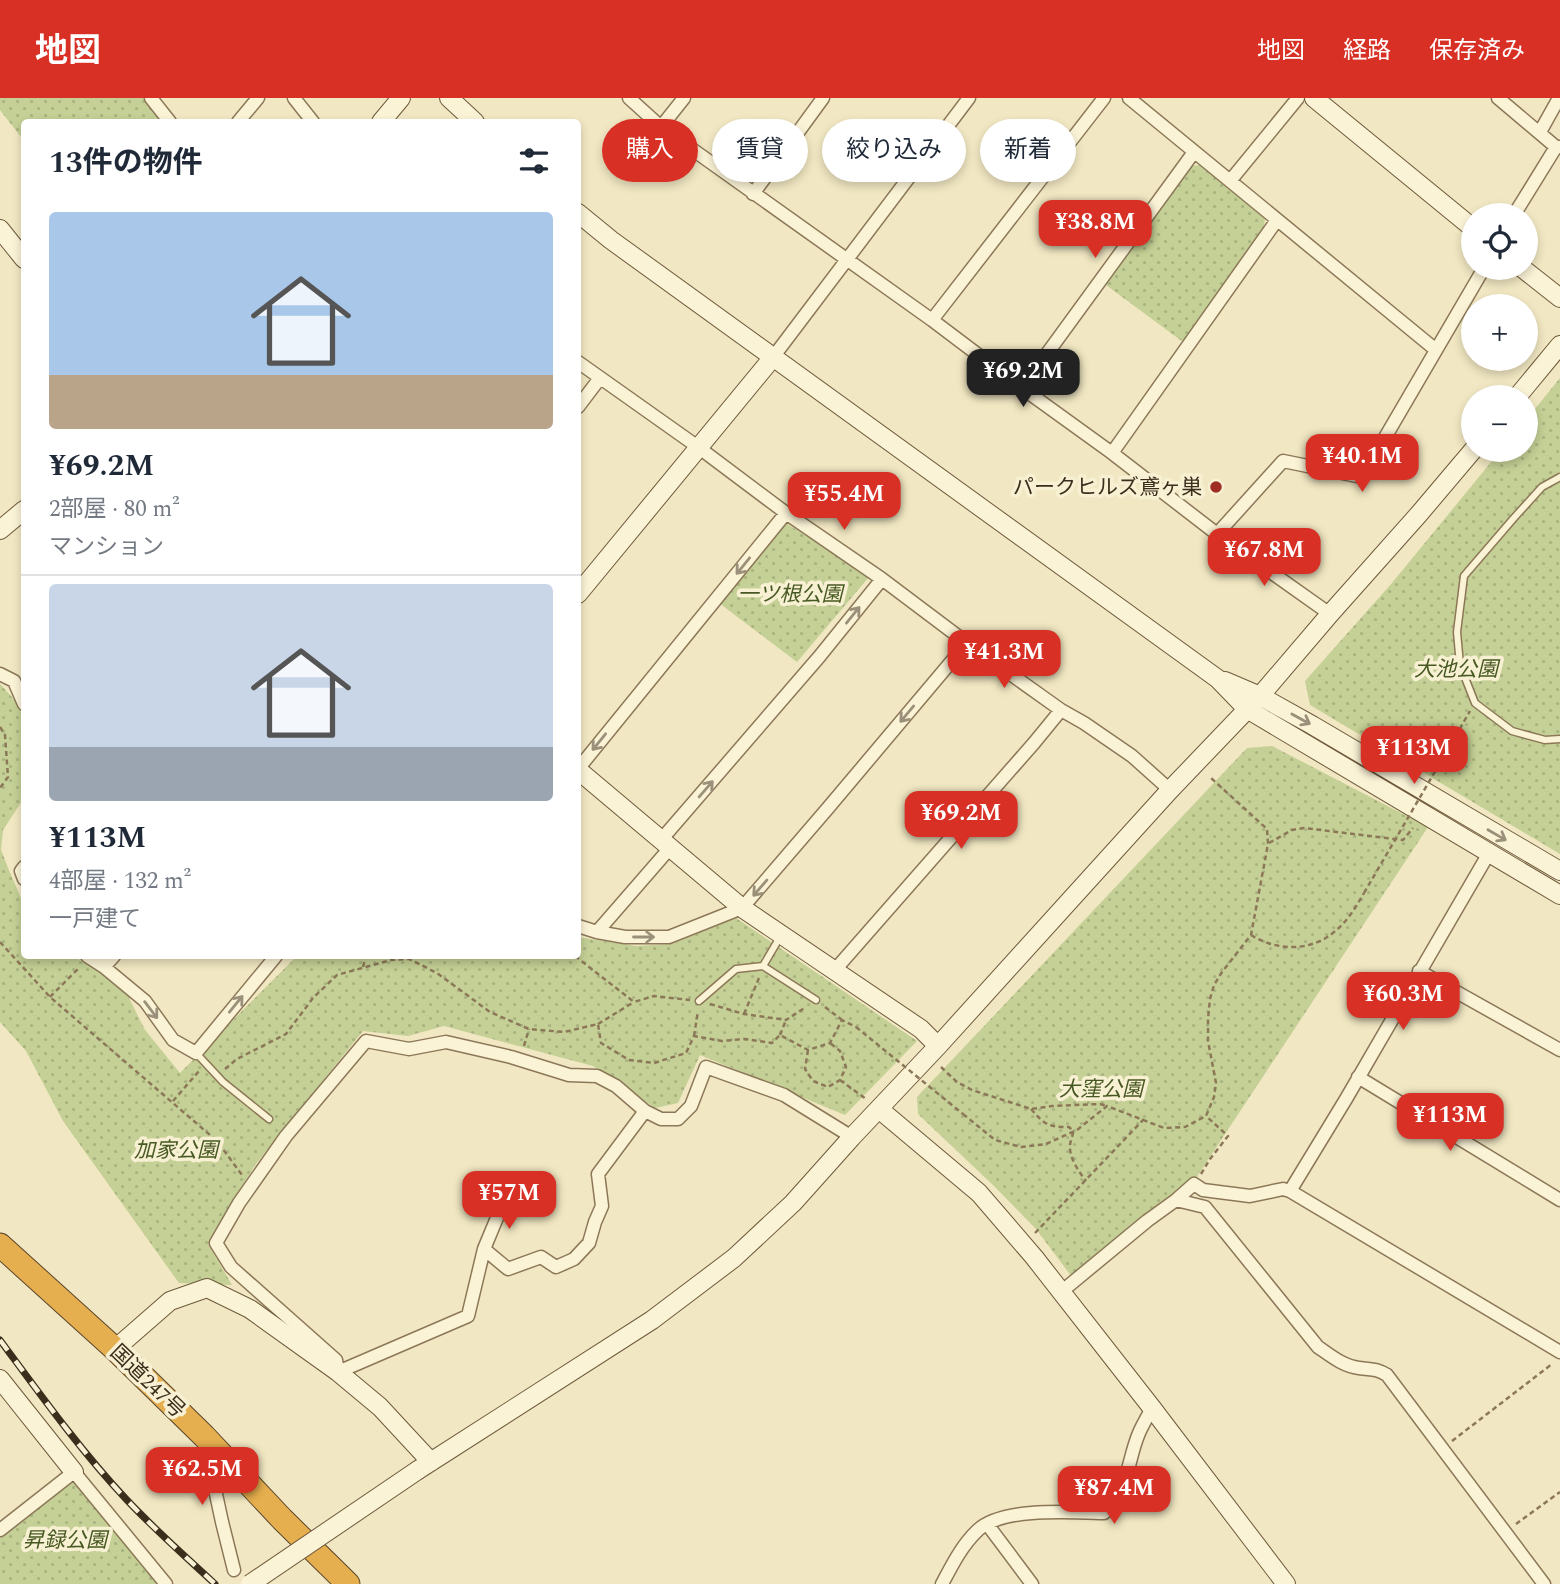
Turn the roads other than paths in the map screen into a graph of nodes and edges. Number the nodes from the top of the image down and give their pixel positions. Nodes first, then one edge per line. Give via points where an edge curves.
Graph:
1 (150, 98) edge
2 (258, 98) edge
3 (294, 98) edge
4 (401, 98) edge
5 (449, 98) edge
6 (629, 98) edge
7 (684, 98) edge
8 (823, 98) edge
9 (969, 98) edge
10 (1104, 98) edge
11 (1129, 98) edge
12 (1298, 98) edge
13 (1314, 98) edge
14 (1498, 98) edge
15 (1559, 98) edge
16 (165, 119) edge
17 (240, 119) edge
18 (311, 119) edge
19 (384, 119) edge
20 (471, 119) edge
21 (652, 119) edge
22 (667, 119) edge
23 (1539, 132) junction
24 (1558, 147) edge
25 (1194, 152) junction
26 (698, 154) edge
27 (1230, 181) junction
28 (753, 194) junction
29 (1522, 203) edge
30 (581, 215) edge
31 (1461, 218) edge
32 (1277, 220) junction
33 (0, 229) edge
34 (21, 255) edge
35 (846, 260) junction
36 (1477, 280) edge
37 (1537, 280) edge
38 (1560, 298) edge
39 (932, 320) junction
40 (1560, 345) edge
41 (1436, 351) junction
42 (774, 356) junction
43 (581, 364) edge
44 (600, 379) junction
45 (1527, 385) edge
46 (1022, 388) junction
47 (581, 403) edge
48 (698, 447) junction
49 (1112, 453) junction
50 (1463, 462) edge
51 (1560, 477) edge
52 (21, 512) edge
53 (786, 513) junction
54 (0, 530) edge
55 (1217, 534) junction
56 (882, 579) junction
57 (581, 590) edge
58 (1330, 614) junction
59 (967, 643) junction
60 (0, 674) edge
61 (21, 687) edge
62 (1254, 703) junction
63 (1061, 710) junction
64 (1560, 739) edge
65 (581, 765) edge
66 (581, 772) edge
67 (1170, 790) junction
68 (665, 844) junction
69 (1489, 853) junction
70 (1560, 871) edge
71 (1560, 895) edge
72 (742, 908) junction
73 (581, 927) edge
74 (597, 932) junction
75 (781, 936) junction
76 (92, 959) edge
77 (111, 959) edge
78 (273, 959) edge
79 (763, 966) junction
80 (104, 967) junction
81 (834, 971) junction
82 (1419, 971) junction
83 (816, 1000) dead end
84 (699, 1001) road end
85 (938, 1046) junction
86 (1560, 1050) edge
87 (195, 1053) junction
88 (1358, 1077) junction
89 (879, 1109) junction
90 (645, 1111) junction
91 (269, 1118) dead end
92 (852, 1137) junction
93 (1290, 1191) junction
94 (1176, 1200) junction
95 (1560, 1200) edge
96 (504, 1201) dead end
97 (0, 1245) edge
98 (484, 1249) junction
99 (1060, 1292) junction
100 (115, 1349) junction
101 (1560, 1352) edge
102 (338, 1373) junction
103 (0, 1379) edge
104 (1152, 1408) junction
105 (204, 1436) junction
106 (425, 1466) junction
107 (74, 1472) junction
108 (987, 1524) junction
109 (0, 1530) edge
110 (234, 1570) dead end
111 (166, 1584) edge
112 (250, 1584) edge
113 (348, 1584) edge
114 (942, 1584) edge
115 (1032, 1584) edge
116 (1286, 1584) edge
117 (1544, 1584) edge

1 - 16 street
2 - 17 street
3 - 18 street
4 - 19 street
5 - 20 street
6 - 21 street
7 - 22 street
8 - 28 street
9 - 35 street
10 - 39 street
11 - 25 street
12 - 27 street
13 - 31 street
14 - 23 street
15 - 23 street
23 - 24 street
24 - 29 street
25 - 27 street
25 - 46 street
26 - 28 street
27 - 32 street
28 - 35 street
30 - 42 street
32 - 41 street
32 - 49 street
33 - 34 street
35 - 39 street
35 - 42 street
36 - 41 street
37 - 38 street
39 - 46 street
40 - 45 street
41 - 55 street via 1362,477 1283,461
42 - 48 street
42 - 62 street
43 - 44 street
44 - 47 street
44 - 48 street
46 - 49 street
48 - 53 street
48 - 57 street
49 - 55 street
50 - 58 street
51 - 64 lane via 1542,487 1464,576 1457,632 1460,666 1475,703 1511,731
52 - 54 street
53 - 56 street
53 -> 65 street
55 - 58 street
56 - 59 street
68 -> 56 street
58 - 62 street
59 - 63 street
59 -> 72 street
60 - 61 street
62 - 67 street
62 - 69 street
62 -> 70 street via 1312,725
63 - 67 street via 1132,755
63 - 81 street
66 - 68 street
67 - 85 street
68 - 72 street
68 - 74 street
69 - 71 street
69 - 82 street
74 -> 72 street via 669,937
72 - 75 street
73 - 74 street
75 - 79 lane
75 - 81 street
76 - 80 street
77 - 80 street
87 -> 78 street
79 - 83 lane
79 - 84 lane via 736,969
80 -> 87 street via 145,1001 173,1040
81 - 85 street via 921,1029
82 - 86 street
82 - 88 street
85 - 89 street
87 - 91 lane
88 - 93 street
88 - 95 street
89 - 92 street
89 - 99 street via 979,1193
90 - 92 street via 662,1119 678,1119 691,1106 706,1067 784,1095
90 - 98 street via 597,1174 602,1206 589,1243 574,1259 556,1267 541,1257 508,1269
90 - 102 street via 597,1076 569,1075 446,1042 409,1049 366,1041 286,1136 216,1243 231,1267 336,1360
92 - 106 street via 793,1203 734,1258 652,1320
93 - 94 street via 1250,1196 1203,1190 1194,1184
93 - 101 street
94 - 99 street
94 - 117 street via 1205,1207 1318,1346 1349,1366 1387,1375
96 - 98 street
97 - 100 highway, 国道247号
98 - 102 street via 468,1316
99 - 104 street
100 - 102 street via 170,1301 207,1288 250,1309
100 - 105 highway, 国道247号
102 - 106 street via 380,1407
103 - 107 street
104 - 108 street via 1139,1433 1121,1492 1104,1513 1016,1514
104 - 116 street
105 - 110 street
105 - 113 highway, 国道247号
106 - 112 street, bridge
107 - 109 street
107 - 111 street
108 - 114 street via 955,1558
108 - 115 street

